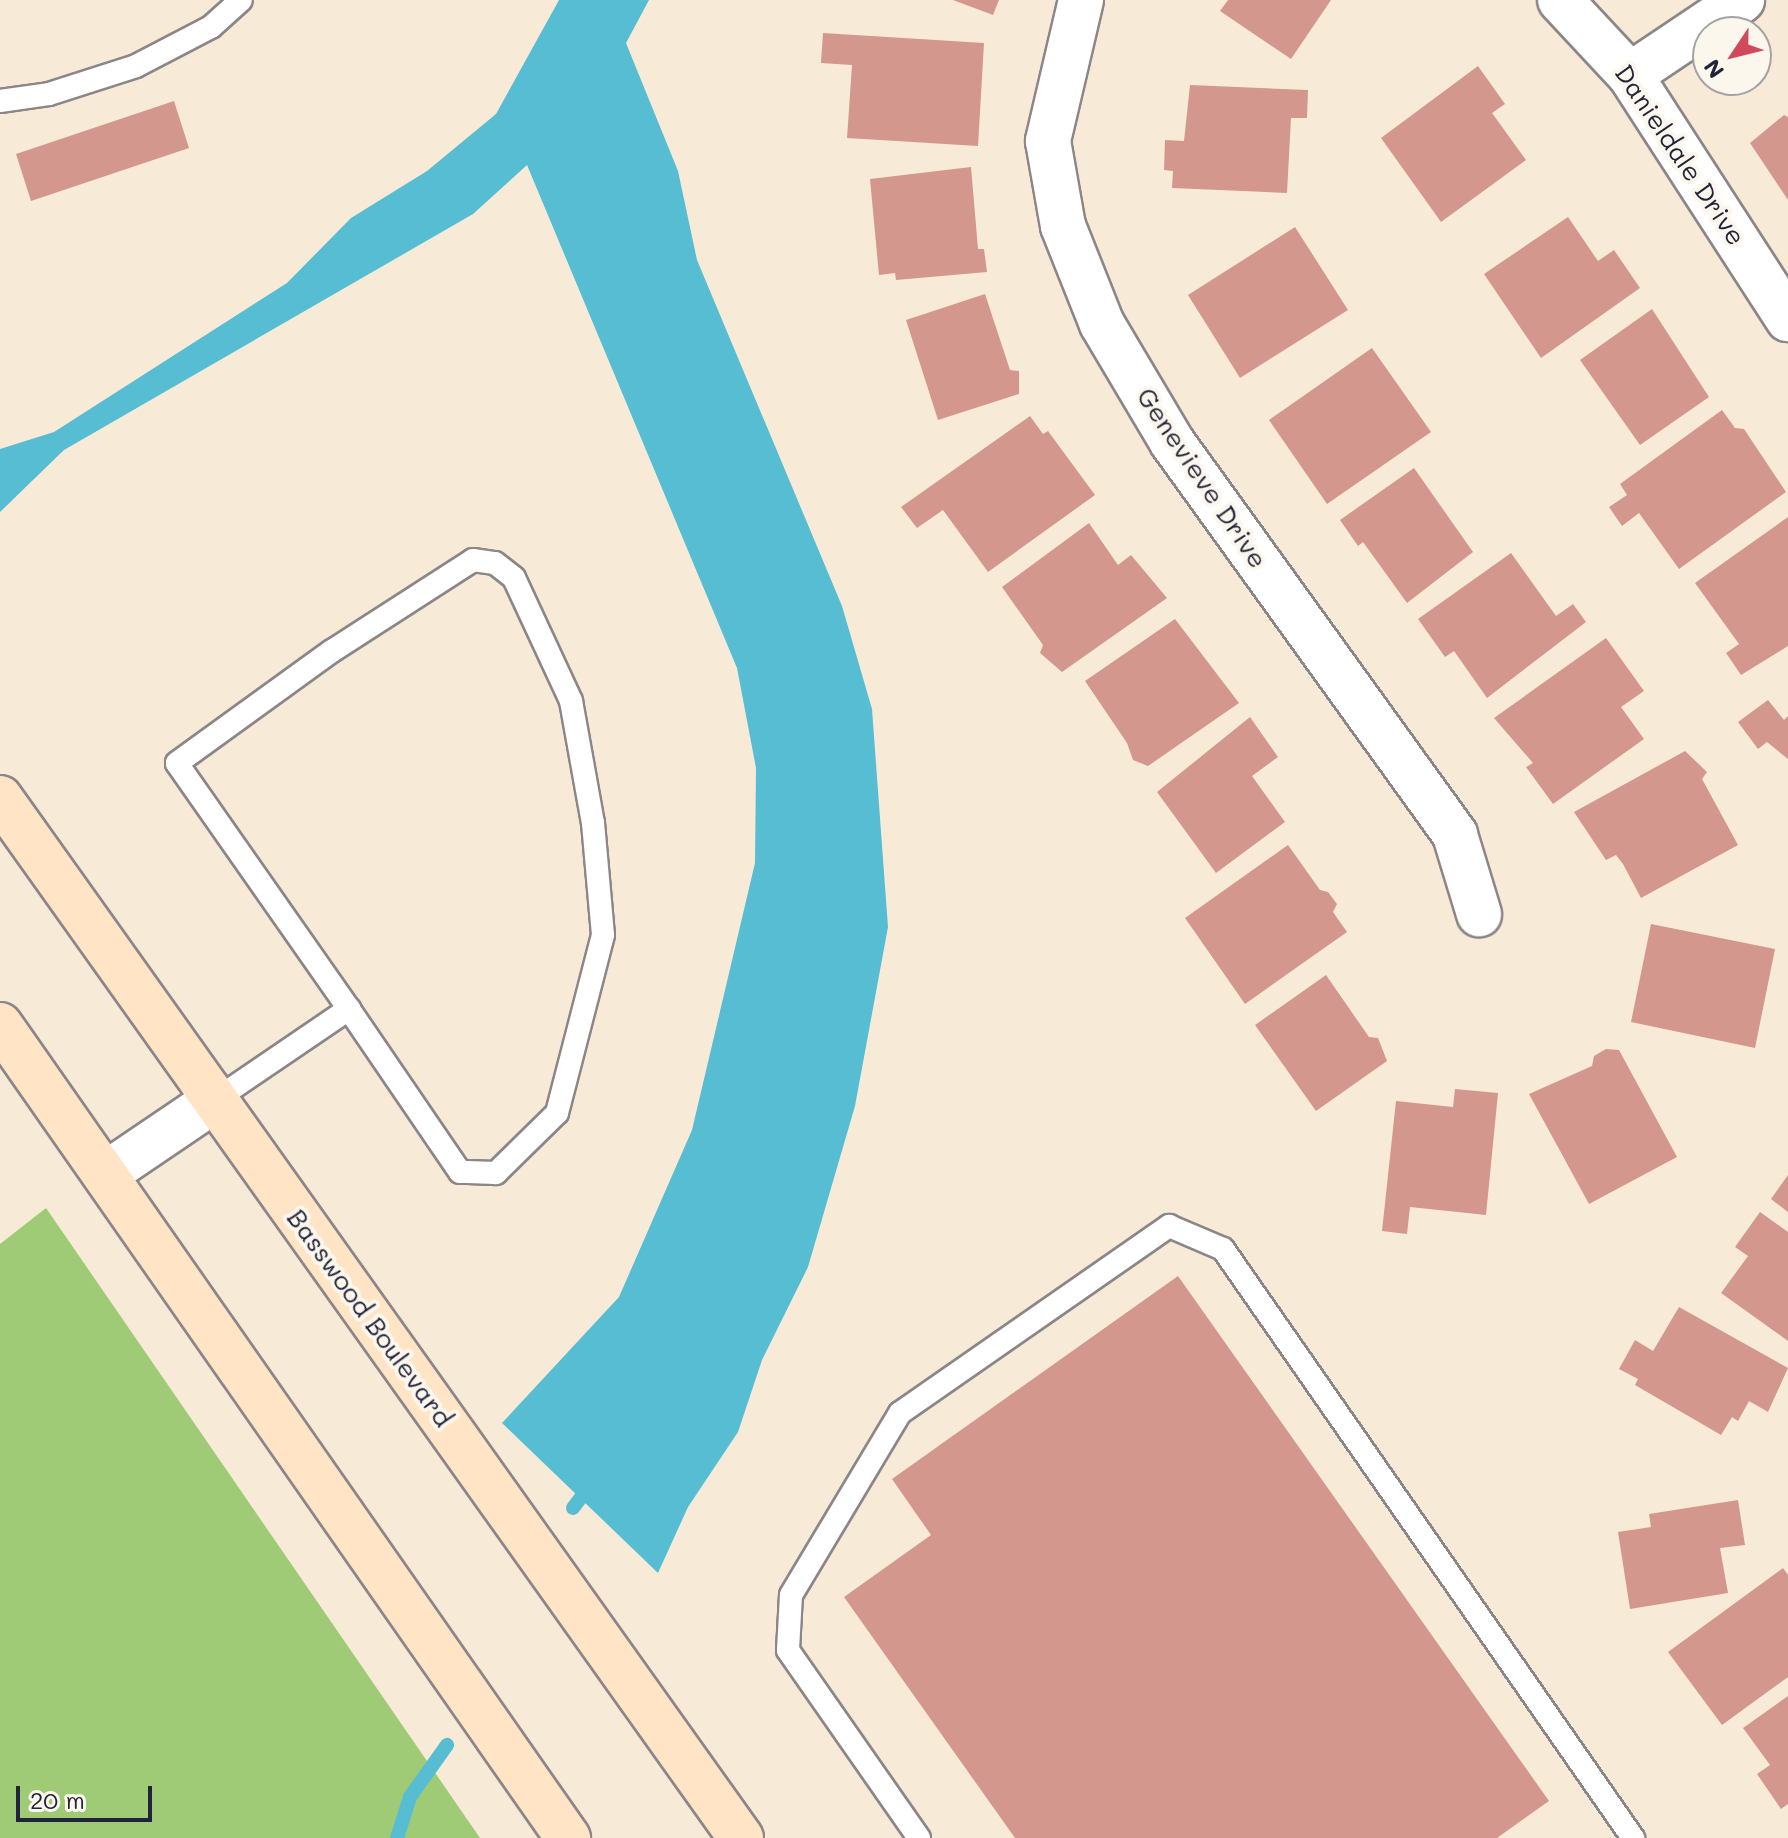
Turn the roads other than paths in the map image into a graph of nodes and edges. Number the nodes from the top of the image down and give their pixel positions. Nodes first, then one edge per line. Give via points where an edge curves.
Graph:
1 (241, 0) edge
2 (1081, 0) edge
3 (1560, 0) edge
4 (1742, 0) edge
5 (1630, 75) junction
6 (0, 101) edge
7 (1788, 319) edge
8 (0, 798) edge
9 (1479, 914) dead end
10 (349, 1009) junction
11 (0, 1025) edge
12 (212, 1102) junction
13 (107, 1173) junction
14 (568, 1838) edge
15 (741, 1838) edge
16 (919, 1838) edge
17 (1632, 1838) edge

1 - 6 lane via 211,27 136,66 49,94
2 - 9 street, Genevieve Drive via 1048,141 1063,226 1102,324 1172,442 1455,835
3 - 5 street, Danieldale Drive
4 - 5 street
5 - 7 street, Danieldale Drive
8 - 12 main road, Basswood Boulevard
10 - 10 lane via 177,763 332,651 473,560 495,563 514,578 571,701 593,823 603,935 557,1113 496,1173 460,1172
10 - 12 lane
11 - 13 main road
12 - 13 street
12 - 15 main road, Basswood Boulevard
13 - 14 main road
16 - 17 lane via 788,1650 791,1595 900,1413 1169,1226 1223,1249

